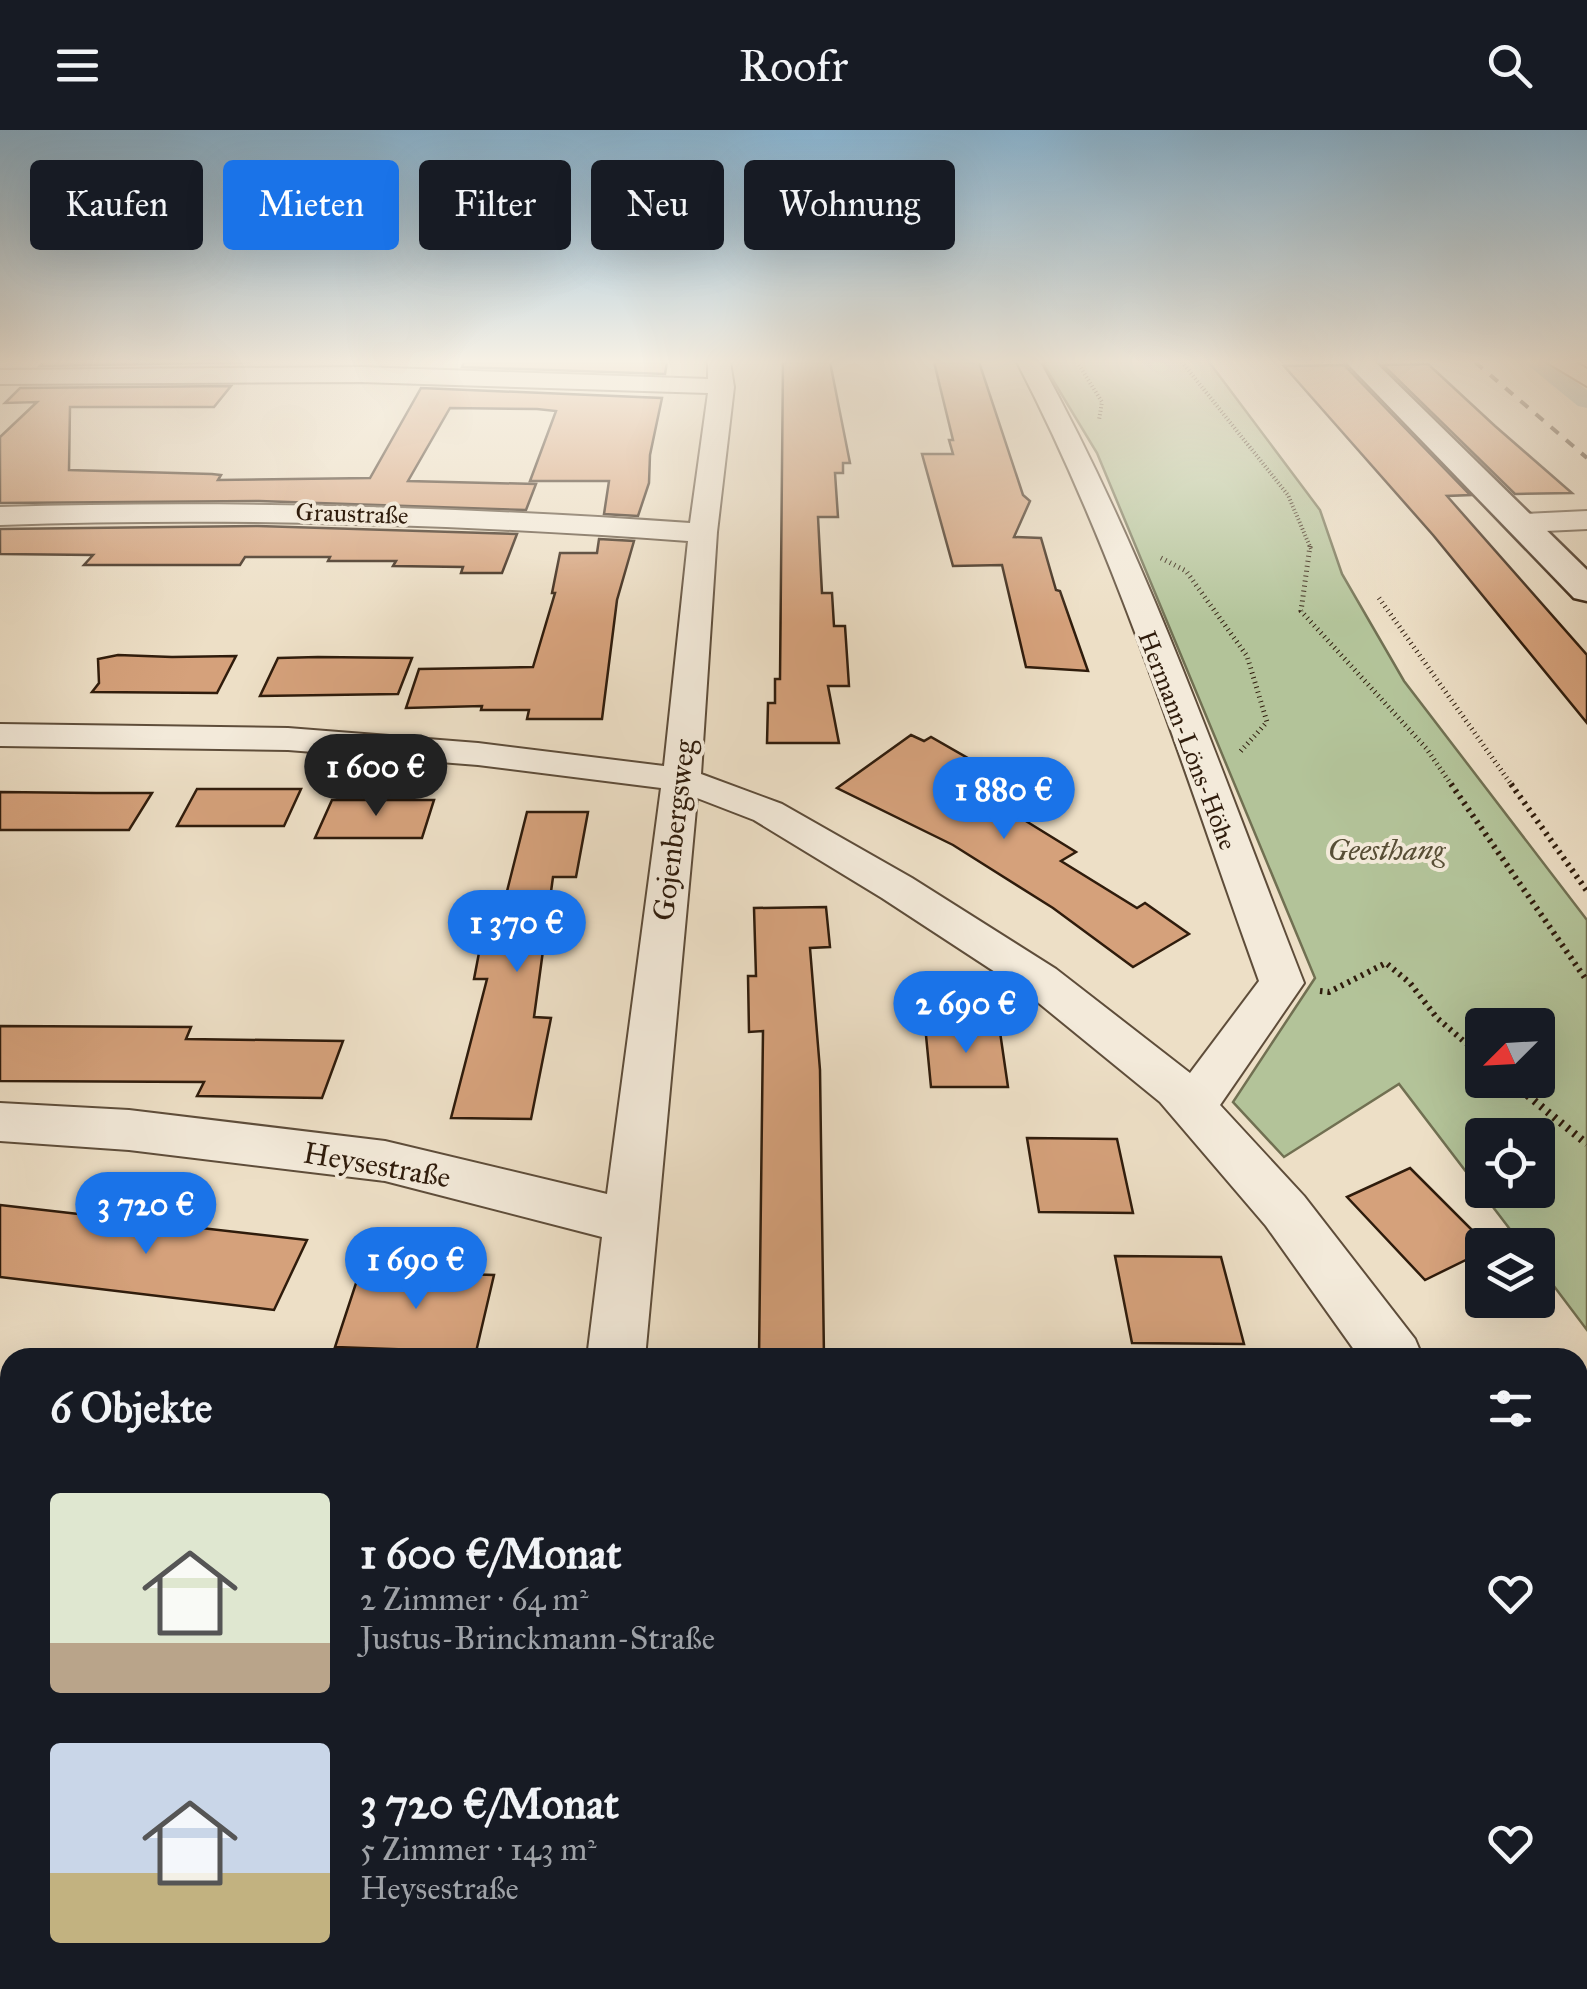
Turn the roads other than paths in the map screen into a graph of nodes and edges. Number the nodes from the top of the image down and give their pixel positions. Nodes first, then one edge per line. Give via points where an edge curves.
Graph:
1 (712, 449) edge
2 (1075, 449) edge
3 (1447, 449) edge
4 (0, 516) edge
5 (1587, 520) edge
6 (1524, 524) junction
7 (703, 533) junction
8 (1587, 590) edge
9 (0, 735) edge
10 (682, 780) junction
11 (1194, 1104) junction
12 (0, 1122) edge
13 (630, 1222) junction
14 (617, 1348) edge
15 (1387, 1348) edge

1 - 7 street, Gojenbergsweg
2 - 11 street, Hermann-Löns-Höhe via 1282,984
3 - 6 main road
4 - 7 street, Graustraße via 380,513
5 - 6 street
6 - 8 main road
7 - 10 street, Gojenbergsweg
9 - 10 street via 288,739
10 - 11 street via 768,812 897,888 1040,980
10 - 13 street, Gojenbergsweg
11 - 15 street via 1285,1211
12 - 13 street, Heysestraße via 129,1130 384,1161
13 - 14 street, Gojenbergsweg

